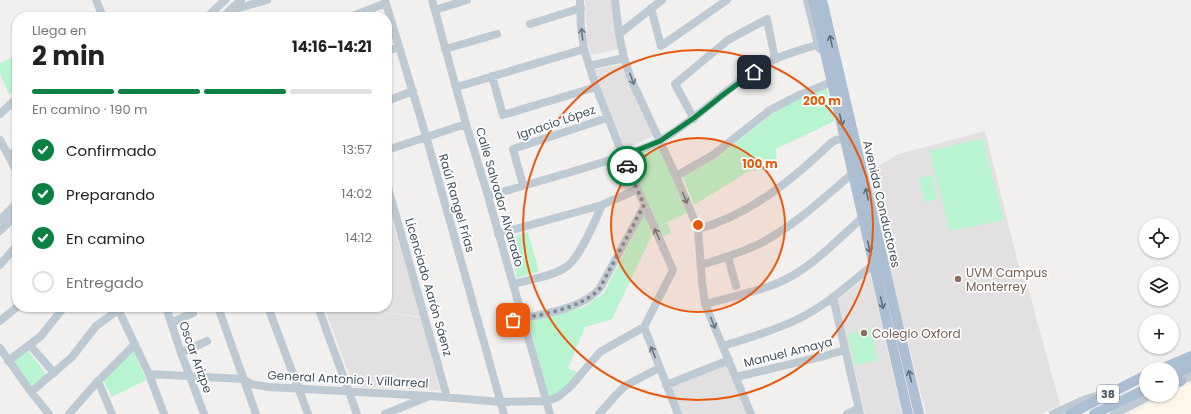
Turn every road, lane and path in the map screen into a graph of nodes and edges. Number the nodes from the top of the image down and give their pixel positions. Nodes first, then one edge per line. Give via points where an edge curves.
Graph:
1 (96, 0) edge
2 (225, 0) edge
3 (241, 0) edge
4 (266, 0) edge
5 (432, 0) edge
6 (467, 0) edge
7 (615, 0) edge
8 (662, 0) edge
9 (727, 0) edge
10 (807, 0) edge
11 (813, 0) edge
12 (822, 0) edge
13 (386, 2) edge
14 (580, 4) edge
15 (651, 8) junction
16 (435, 10) junction
17 (101, 12) edge
18 (212, 12) edge
19 (228, 12) edge
20 (232, 12) edge
21 (362, 12) edge
22 (389, 12) edge
23 (392, 23) edge
24 (530, 24) dead end
25 (497, 34) dead end
26 (619, 34) junction
27 (821, 44) junction
28 (399, 47) junction
29 (392, 49) edge
30 (445, 49) junction
31 (584, 49) junction
32 (624, 58) junction
33 (775, 59) junction
34 (589, 66) junction
35 (492, 76) junction
36 (832, 82) junction
37 (457, 87) junction
38 (596, 87) junction
39 (413, 91) junction
40 (392, 99) edge
41 (12, 103) edge
42 (0, 114) edge
43 (607, 118) junction
44 (694, 118) junction
45 (466, 124) junction
46 (426, 136) junction
47 (849, 138) junction
48 (0, 140) edge
49 (660, 141) junction
50 (392, 148) edge
51 (12, 153) edge
52 (9, 156) junction
53 (623, 156) junction
54 (12, 162) edge
55 (853, 173) junction
56 (676, 176) junction
57 (523, 185) junction
58 (638, 189) junction
59 (488, 196) junction
60 (602, 205) junction
61 (644, 205) junction
62 (12, 208) edge
63 (392, 215) edge
64 (863, 217) junction
65 (12, 219) edge
66 (0, 220) edge
67 (698, 229) junction
68 (0, 231) edge
69 (498, 234) junction
70 (12, 251) edge
71 (728, 257) junction
72 (0, 265) edge
73 (701, 265) junction
74 (873, 265) junction
75 (513, 284) junction
76 (736, 286) dead end
77 (833, 298) junction
78 (706, 304) junction
79 (12, 311) edge
80 (60, 312) edge
81 (113, 312) edge
82 (120, 312) edge
83 (168, 312) edge
84 (220, 312) edge
85 (270, 312) edge
86 (320, 312) edge
87 (193, 313) dead end
88 (523, 318) junction
89 (0, 321) edge
90 (504, 322) dead end
91 (171, 323) junction
92 (644, 327) junction
93 (207, 341) dead end
94 (135, 344) junction
95 (30, 345) junction
96 (723, 346) junction
97 (0, 348) edge
98 (845, 350) junction
99 (181, 353) junction
100 (1191, 356) edge
101 (8, 360) junction
102 (728, 360) junction
103 (1177, 362) edge
104 (1191, 366) edge
105 (660, 368) junction
106 (54, 373) junction
107 (149, 374) junction
108 (190, 376) junction
109 (1191, 376) edge
110 (736, 377) junction
111 (1179, 377) edge
112 (1139, 378) edge
113 (243, 379) junction
114 (1179, 380) edge
115 (98, 381) junction
116 (666, 385) junction
117 (298, 389) junction
118 (31, 392) junction
119 (349, 392) junction
120 (1112, 392) junction
121 (1139, 393) edge
122 (430, 396) junction
123 (447, 397) junction
124 (547, 401) junction
125 (501, 402) junction
126 (1139, 402) edge
127 (677, 411) edge
128 (860, 411) edge
129 (49, 414) edge
130 (69, 414) edge
131 (112, 414) edge
132 (164, 414) edge
133 (204, 414) edge
134 (256, 414) edge
135 (308, 414) edge
136 (357, 414) edge
137 (386, 414) edge
138 (504, 414) edge
139 (550, 414) edge
140 (599, 414) edge
141 (669, 414) edge
142 (752, 414) edge
143 (846, 414) edge
144 (908, 414) edge
145 (919, 414) edge
146 (1053, 414) edge
147 (1070, 414) edge
148 (1094, 414) edge
149 (1114, 414) edge

1 - 17 street
2 - 18 street
3 - 19 street
4 - 20 street
5 - 16 street, Calle Salvador Alvarado
6 - 16 street
7 - 26 street
8 - 15 street
9 - 15 street via 661,46
10 - 27 street
11 - 27 main road, Avenida Conductores
47 -> 12 main road, Avenida Conductores
13 - 21 street
13 - 22 street, Raúl Rangel Frías
14 - 24 street
31 -> 14 street
15 - 26 street
16 - 30 street, Calle Salvador Alvarado
23 - 28 street, Raúl Rangel Frías
25 - 30 street
26 - 32 street
27 - 33 street
27 - 36 main road, Avenida Conductores via 827,57
28 - 29 street
28 - 39 street, Raúl Rangel Frías
30 - 37 street, Calle Salvador Alvarado
31 - 34 street
31 - 35 street
32 - 34 street
32 -> 49 street via 634,87
33 - 44 street
33 - 44 street via 767,19 728,40 675,84
34 - 38 street
35 - 37 street
35 - 38 street via 503,115
36 -> 47 main road, Avenida Conductores
36 - 56 street via 770,110 713,155
37 - 45 street, Calle Salvador Alvarado
38 - 43 street
39 - 40 street
39 - 46 street, Raúl Rangel Frías
41 - 42 street
43 - 53 street
43 - 57 street, Ignacio López via 513,150
44 - 49 street
45 - 46 street
45 - 59 street, Calle Salvador Alvarado
46 - 50 street
46 - 125 street, Raúl Rangel Frías
47 - 55 main road, Avenida Conductores
47 - 67 street via 831,143 764,198 728,218
145 -> 47 main road, Avenida Conductores
48 - 52 street
49 - 53 street
49 - 56 street
51 - 52 street
52 - 54 street
53 - 57 street
53 - 58 street
55 - 64 main road, Avenida Conductores
55 - 71 street via 783,230
56 -> 67 street
57 - 59 street
58 - 60 street
58 - 61 street
59 - 69 street, Calle Salvador Alvarado
60 - 69 street
60 - 75 street via 570,264 557,272
61 - 88 street via 594,296 582,303
92 -> 61 street via 673,270
62 - 66 street
63 - 123 street, Licenciado Aarón Sáenz
64 -> 74 main road, Avenida Conductores
64 - 78 street via 807,266 791,276 774,285
65 - 68 street
67 - 73 street
69 - 75 street, Calle Salvador Alvarado
70 - 72 street
71 - 73 street
71 - 76 street
73 - 78 street
74 - 77 street
74 -> 144 main road, Avenida Conductores
75 - 88 street, Calle Salvador Alvarado
77 - 96 street via 799,319
77 - 98 street
78 -> 96 street
79 - 89 street
80 - 95 street via 41,336
81 - 106 street via 96,326 72,357
82 - 94 street
83 - 91 street, Oscar Arizpe
84 - 113 street
85 - 117 street
86 - 119 street
87 - 91 street
88 - 90 street
88 - 124 street, Calle Salvador Alvarado
91 - 99 street, Oscar Arizpe
105 -> 92 street
92 - 124 street via 600,352 571,386 558,397
93 - 99 street
94 - 107 street
94 - 115 street
95 - 101 street
95 - 106 street
96 - 102 street
97 - 101 street
98 - 110 street, Manuel Amaya
98 - 128 street
99 - 108 street, Oscar Arizpe
100 - 103 main road
101 - 118 street
102 - 110 street
102 - 116 street
104 - 111 main road
105 - 116 street
105 - 140 street via 625,386
106 - 118 street
107 - 108 street, General Antonio I. Villarreal
107 - 132 street
108 - 113 street, General Antonio I. Villarreal
108 - 133 street, Oscar Arizpe
109 - 114 street
110 - 142 street
112 - 120 main road, 38
113 - 117 street, General Antonio I. Villarreal via 254,385
113 - 134 street
115 - 130 street
115 - 131 street
116 - 127 street
117 - 119 street, General Antonio I. Villarreal
117 - 135 street
118 - 129 street
119 - 122 street, General Antonio I. Villarreal
119 - 136 street
120 - 146 street via 1086,399
120 - 147 main road, 38
121 - 148 main road, 38
122 - 123 street, General Antonio I. Villarreal
122 - 137 street
123 - 125 street, General Antonio I. Villarreal
124 - 125 street, General Antonio I. Villarreal
124 - 139 street, Calle Salvador Alvarado
125 - 138 street, Raúl Rangel Frías
126 - 149 street
127 - 141 street
128 - 143 street

